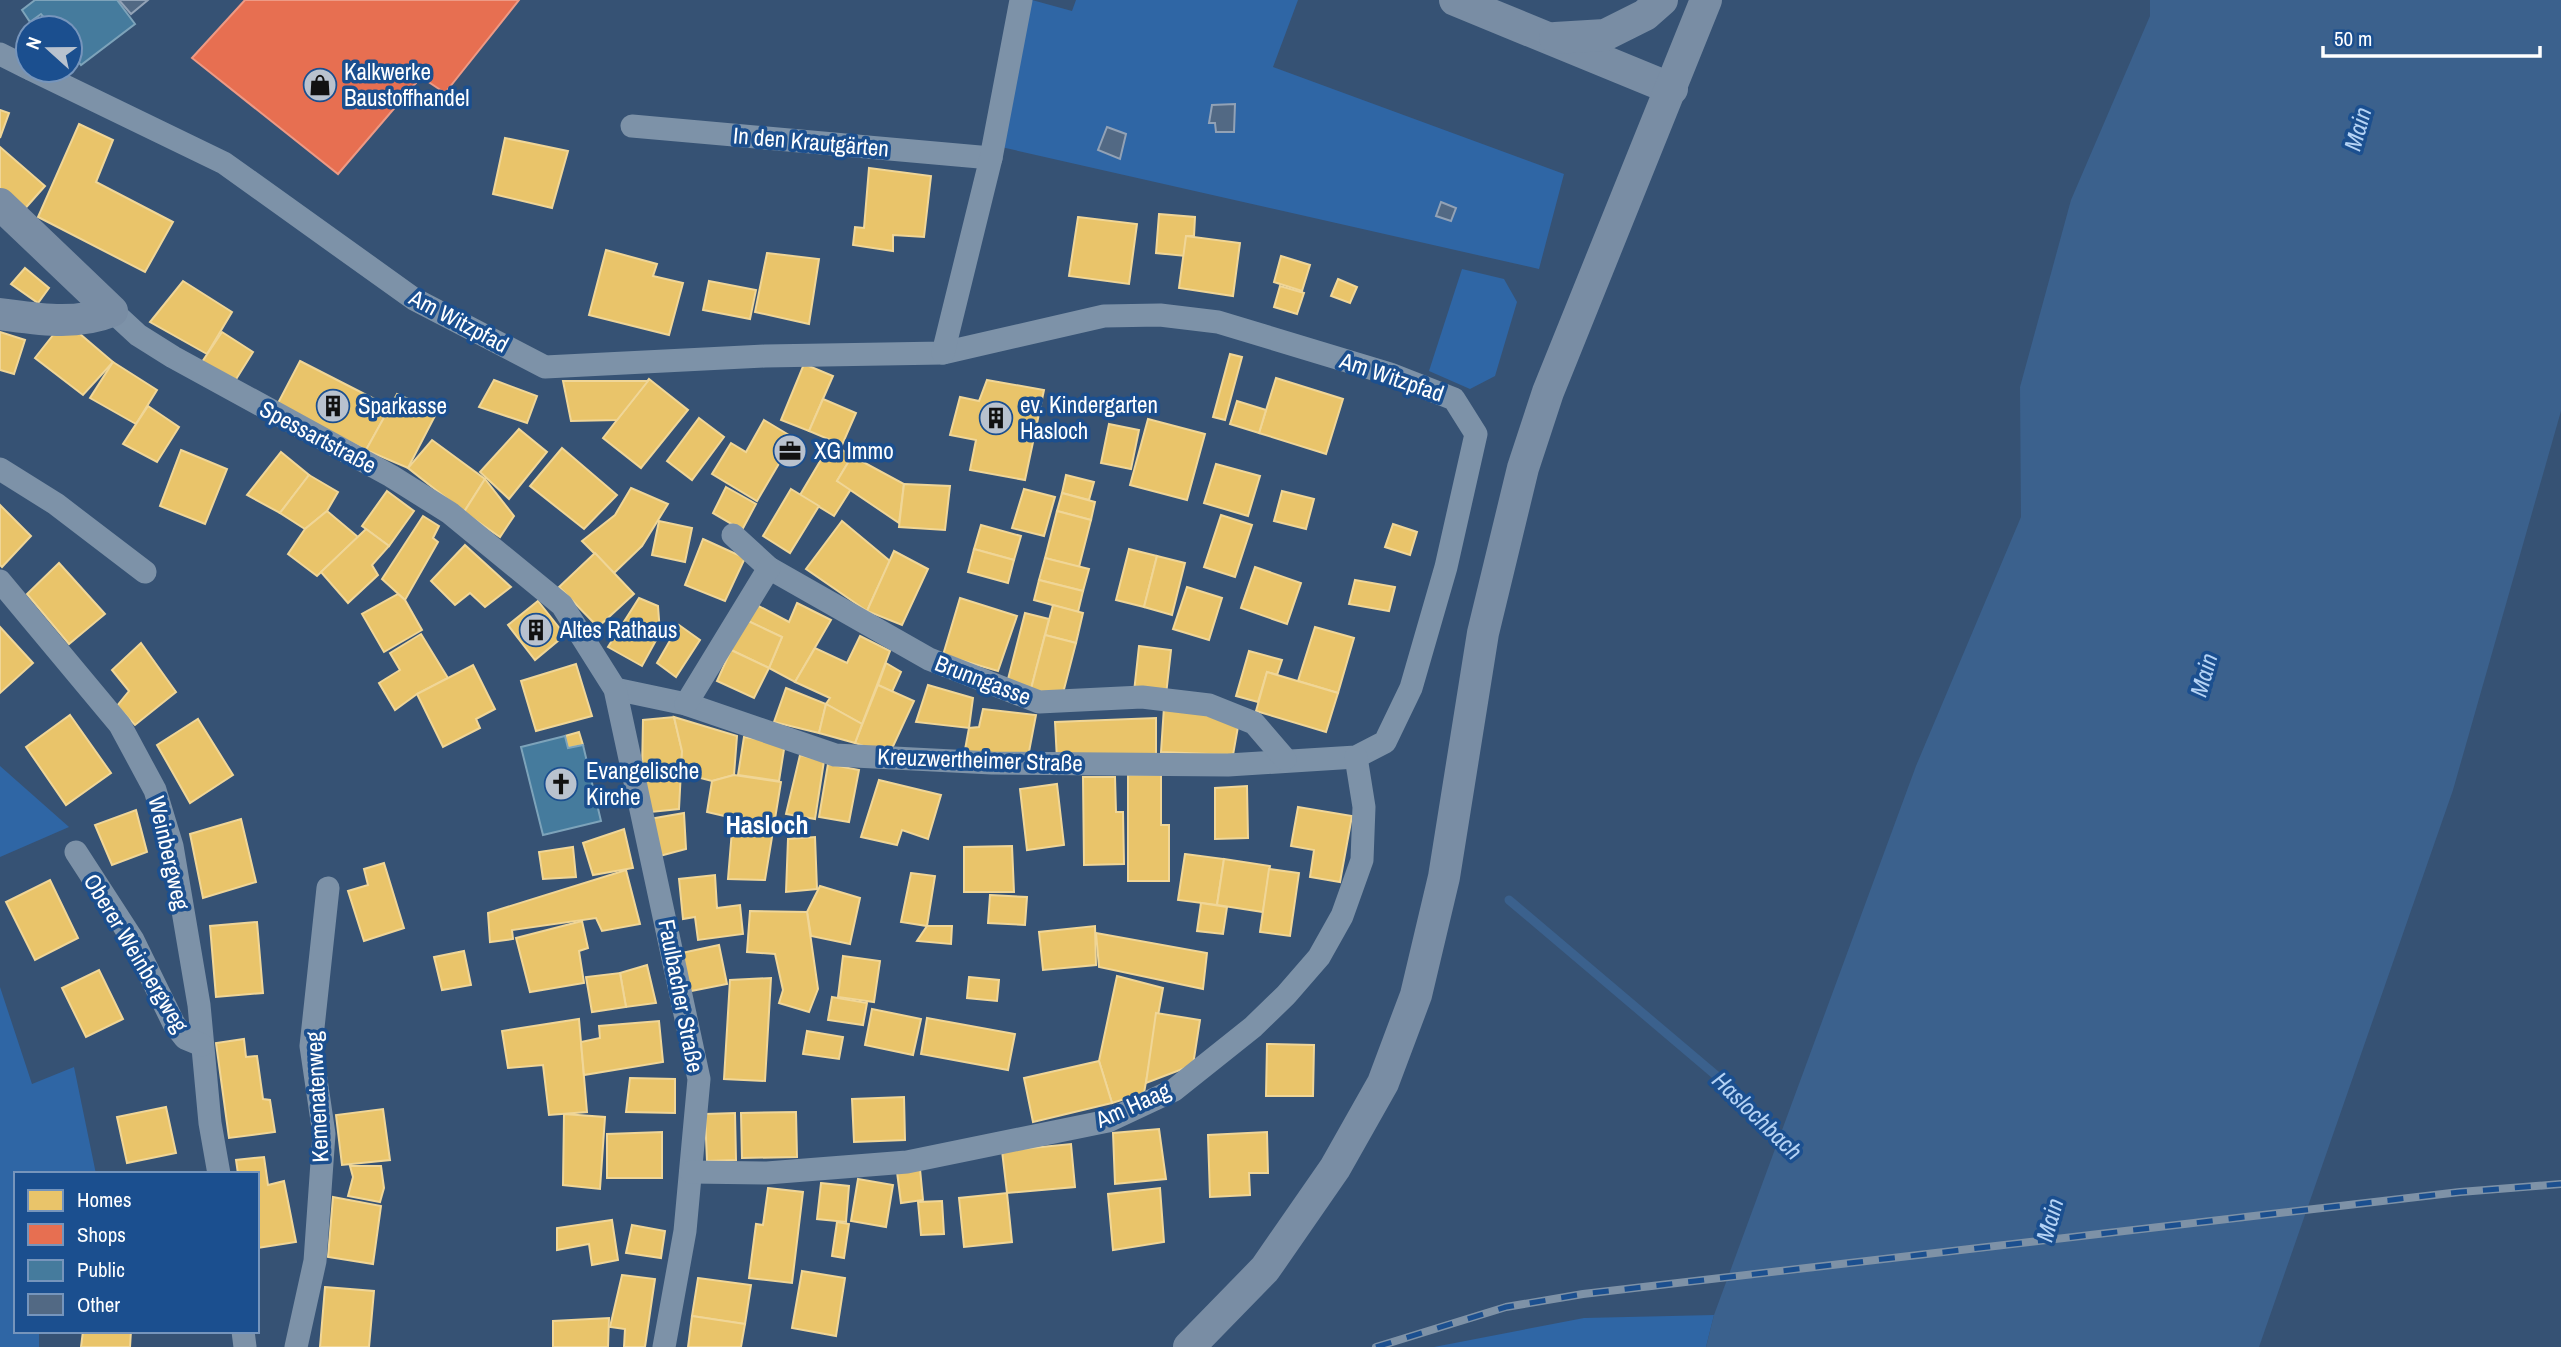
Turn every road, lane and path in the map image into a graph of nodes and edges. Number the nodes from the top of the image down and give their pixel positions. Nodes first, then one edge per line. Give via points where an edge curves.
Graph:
1 (1021, 0) edge
2 (1455, 0) edge
3 (1662, 0) edge
4 (1706, 0) edge
5 (1548, 38) junction
6 (61, 84) edge
7 (1672, 89) junction
8 (632, 127) dead end
9 (991, 158) junction
10 (0, 204) edge
11 (112, 311) junction
12 (0, 314) edge
13 (943, 353) junction
14 (0, 469) edge
15 (733, 536) dead end
16 (769, 568) junction
17 (145, 572) dead end
18 (0, 581) edge
19 (615, 689) junction
20 (687, 704) junction
21 (1356, 757) junction
22 (1285, 759) junction
23 (76, 852) dead end
24 (328, 888) dead end
25 (202, 1045) junction
26 (219, 1172) edge
27 (691, 1172) junction
28 (296, 1347) edge
29 (664, 1347) edge
30 (1189, 1347) edge

1 - 9 street
2 - 5 main road
3 - 5 main road via 1646,15 1605,35
4 - 7 main road
5 - 7 main road
6 - 13 street, Am Witzpfad via 224,163 414,299 545,367
7 - 30 main road via 1548,392 1523,468 1483,633 1444,877 1416,995 1383,1083 1335,1168 1265,1269
8 - 9 street, In den Krautgärten
9 - 13 street
10 - 11 main road, Spessartstraße
11 - 12 main road via 74,322
11 - 19 street, Spessartstraße via 138,335 173,357 450,513 562,605
13 - 21 street, Am Witzpfad via 1104,316 1160,315 1218,322 1390,374 1454,399 1476,434 1446,567 1411,688 1385,742
14 - 17 street via 56,504
15 - 16 street, Brunngasse
16 - 20 street
16 - 22 street, Brunngasse via 929,659 1039,702 1142,697 1209,705 1254,723
18 - 25 street, Weinbergweg via 120,725 155,790 172,846
19 - 20 street, Kreuzwertheimer Straße
19 - 27 street, Faulbacher Straße via 699,1079
20 - 22 street, Kreuzwertheimer Straße via 835,755 1006,763 1228,765
21 - 22 street, Kreuzwertheimer Straße
21 - 27 street, Am Haag via 1364,807 1362,860 1342,916 1319,957 1286,995 1174,1090 1108,1121 907,1162
23 - 25 street, Oberer Weinbergweg via 133,940 174,1024 185,1038
24 - 28 street, Kemenatenweg via 311,1046 324,1135 315,1261
25 - 26 street, Weinbergweg
27 - 29 street, Faulbacher Straße

